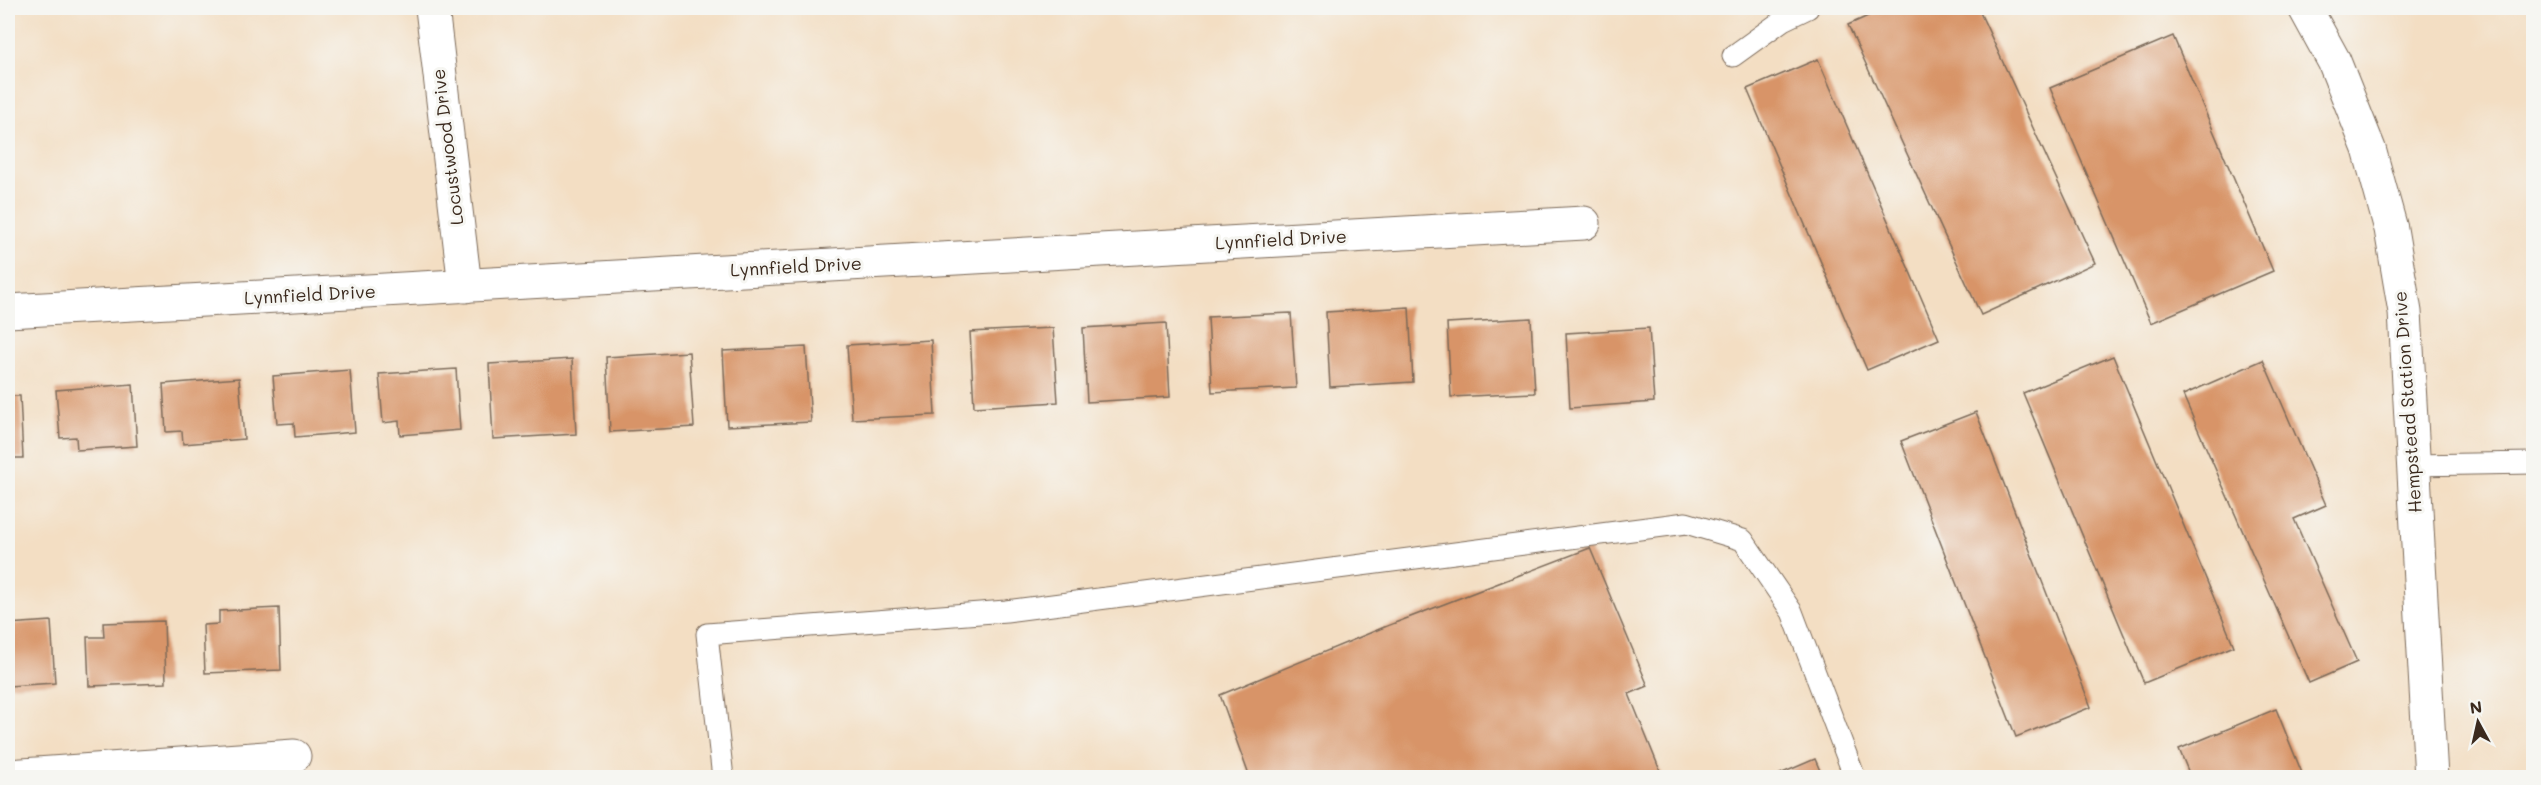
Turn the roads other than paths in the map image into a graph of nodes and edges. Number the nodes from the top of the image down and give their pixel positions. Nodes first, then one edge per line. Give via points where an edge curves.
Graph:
1 (432, 8) edge
2 (1808, 8) edge
3 (2305, 8) edge
4 (1733, 56) dead end
5 (1584, 223) dead end
6 (465, 286) junction
7 (8, 311) edge
8 (2534, 463) edge
9 (2414, 465) junction
10 (294, 756) dead end
11 (28, 776) edge
12 (723, 777) edge
13 (1855, 777) edge
14 (2431, 777) edge

1 - 6 street, Locustwood Drive
2 - 4 lane
3 - 9 street, Hempstead Station Drive via 2334,61 2368,149 2391,230 2405,312
5 - 6 street, Lynnfield Drive
6 - 7 street, Lynnfield Drive
8 - 9 lane
9 - 14 street, Hempstead Station Drive
10 - 11 street
12 - 13 lane via 706,634 1006,611 1686,523 1743,540 1792,612

